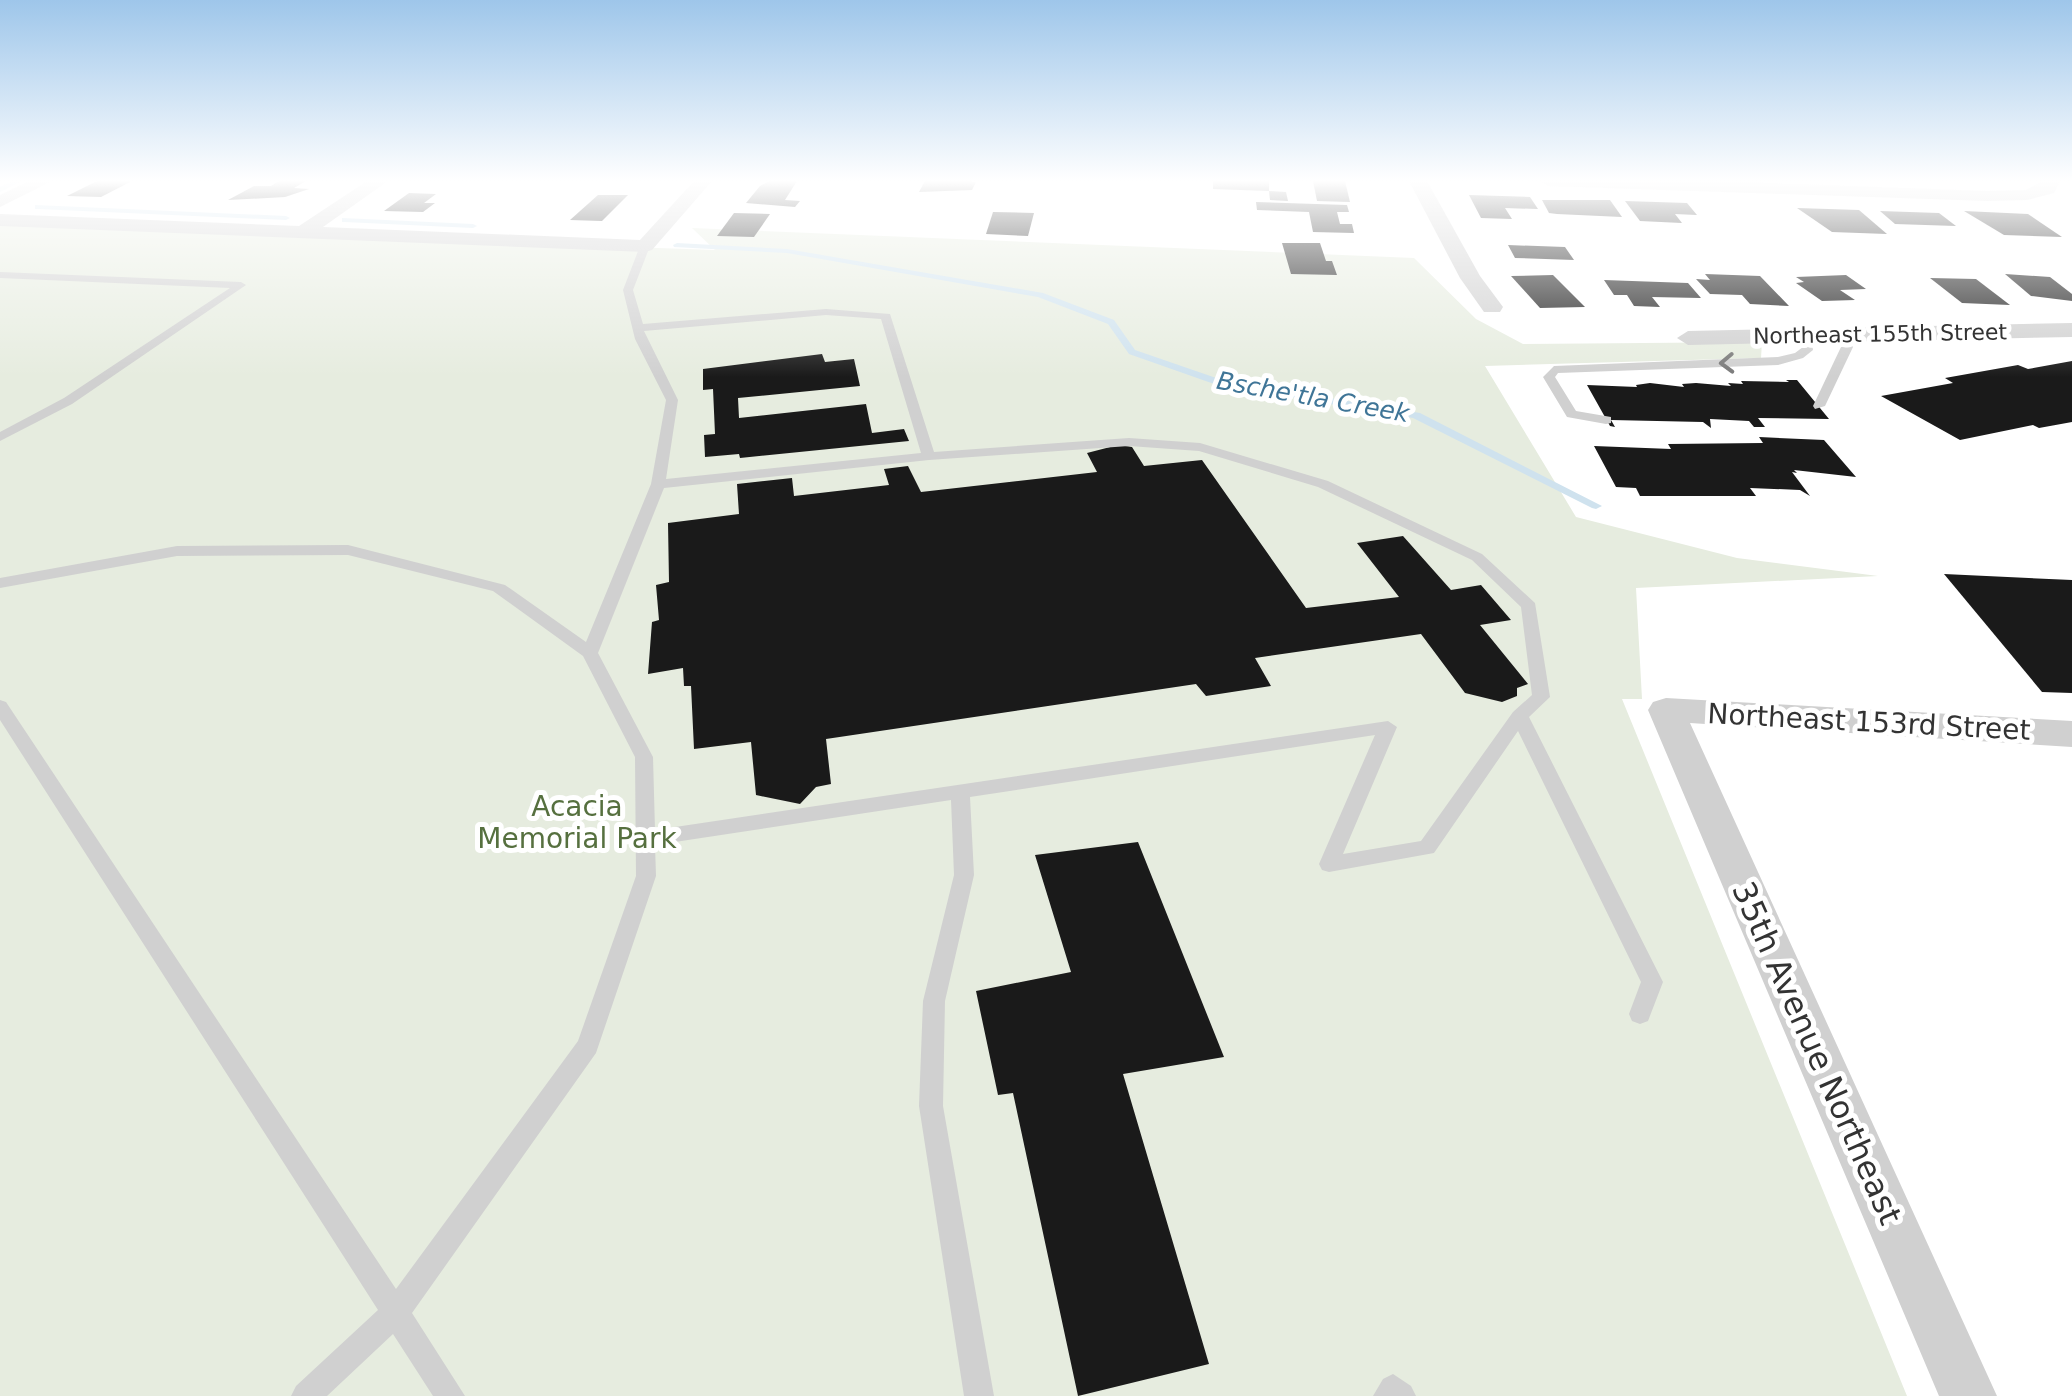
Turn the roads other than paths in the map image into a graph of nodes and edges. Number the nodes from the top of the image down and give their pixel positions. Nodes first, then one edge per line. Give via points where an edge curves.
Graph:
1 (645, 246) edge
2 (1453, 246) edge
3 (0, 275) edge
4 (1492, 306) dead end
5 (638, 328) junction
6 (2072, 330) edge
7 (1840, 335) junction
8 (1804, 336) junction
9 (1688, 338) dead end
10 (1819, 406) dead end
11 (1606, 420) dead end
12 (0, 437) edge
13 (929, 456) junction
14 (658, 484) junction
15 (0, 583) edge
16 (590, 653) junction
17 (0, 706) edge
18 (1666, 710) joint
19 (1519, 716) junction
20 (2072, 734) edge
21 (960, 791) junction
22 (646, 839) junction
23 (1640, 1014) dead end
24 (395, 1313) junction
25 (306, 1396) edge
26 (450, 1396) edge
27 (978, 1396) edge
28 (1388, 1396) edge
29 (1401, 1396) edge
30 (1968, 1396) edge

1 - 5 lane via 628,290
2 - 4 street
3 - 12 lane via 241,286 68,402
5 - 13 lane via 826,312 886,316
5 - 14 lane via 672,400
6 - 7 street, Northeast 155th Street
7 - 8 street, Northeast 155th Street
7 - 10 lane via 1848,347
8 - 9 street, Northeast 155th Street
8 -> 11 lane via 1809,348 1778,361 1554,370 1549,378 1571,414
13 - 14 lane
13 - 19 lane via 1129,442 1200,447 1323,484 1477,557 1529,606 1542,697
14 - 16 lane
15 - 16 lane via 177,551 348,550 499,588
16 - 22 lane via 644,757
17 - 24 lane
18 - 20 street, Northeast 153rd Street
18 - 30 street, 35th Avenue Northeast
19 - 21 lane via 1427,848 1329,864 1388,727
19 - 23 lane via 1652,982
21 - 22 lane
21 - 27 lane via 964,875 934,1001 931,1106
22 - 24 lane via 646,876 588,1046
24 - 25 lane
24 - 26 lane
28 - 29 lane via 1393,1390

